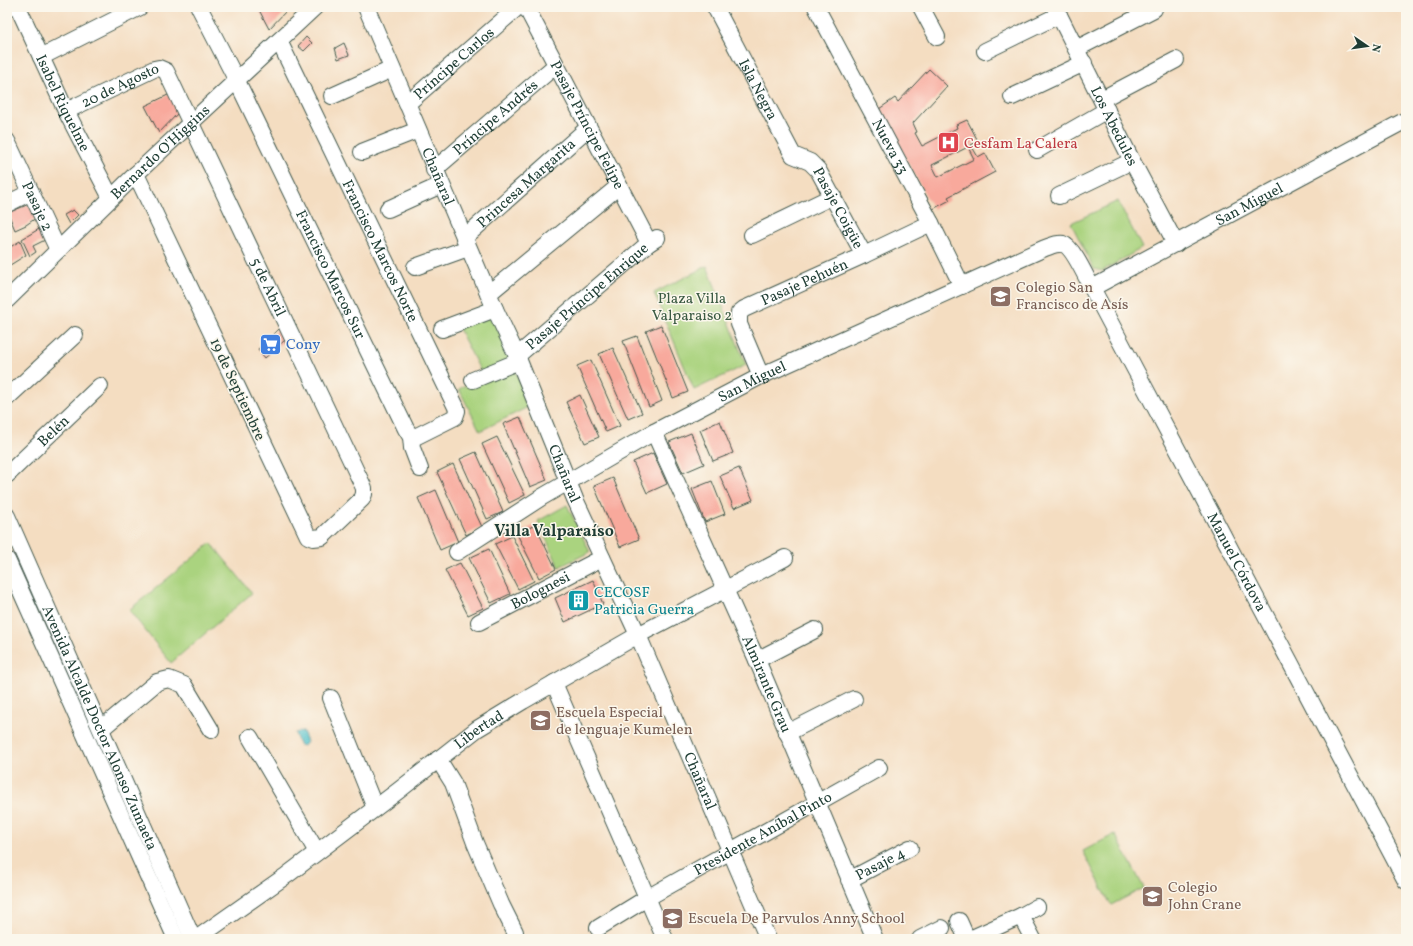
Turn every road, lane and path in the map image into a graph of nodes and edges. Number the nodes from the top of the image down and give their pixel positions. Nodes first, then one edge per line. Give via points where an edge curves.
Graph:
1 (18, 7) edge
2 (140, 7) edge
3 (199, 7) edge
4 (315, 7) edge
5 (366, 7) edge
6 (518, 7) edge
7 (526, 7) edge
8 (715, 7) edge
9 (816, 7) edge
10 (921, 7) edge
11 (1154, 9) dead end
12 (1057, 11) edge
13 (937, 37) dead end
14 (279, 41) junction
15 (1076, 49) junction
16 (986, 51) dead end
17 (41, 57) junction
18 (1176, 60) dead end
19 (1084, 63) junction
20 (556, 65) junction
21 (392, 69) junction
22 (237, 80) junction
23 (332, 96) dead end
24 (1012, 97) dead end
25 (407, 104) junction
26 (1104, 105) junction
27 (66, 111) junction
28 (1406, 120) edge
29 (191, 124) junction
30 (588, 128) junction
31 (418, 130) junction
32 (7, 141) edge
33 (1037, 150) dead end
34 (362, 152) dead end
35 (1132, 161) junction
36 (810, 162) joint
37 (434, 170) junction
38 (136, 174) junction
39 (441, 185) junction
40 (619, 186) junction
41 (31, 192) junction
42 (833, 196) junction
43 (1059, 196) dead end
44 (111, 198) junction
45 (7, 204) edge
46 (388, 209) dead end
47 (931, 223) junction
48 (752, 235) dead end
49 (653, 241) joint
50 (466, 243) junction
51 (1064, 244) joint
52 (1176, 244) junction
53 (58, 250) junction
54 (864, 255) junction
55 (415, 267) dead end
56 (962, 286) junction
57 (1092, 288) junction
58 (488, 294) junction
59 (7, 300) edge
60 (495, 309) junction
61 (442, 329) dead end
62 (75, 335) dead end
63 (518, 358) junction
64 (761, 376) junction
65 (473, 380) dead end
66 (100, 386) dead end
67 (7, 398) edge
68 (654, 432) junction
69 (411, 436) junction
70 (420, 469) dead end
71 (7, 475) edge
72 (569, 481) junction
73 (364, 494) joint
74 (7, 516) edge
75 (457, 552) dead end
76 (602, 558) junction
77 (785, 558) dead end
78 (7, 560) edge
79 (725, 590) junction
80 (479, 622) dead end
81 (815, 630) dead end
82 (638, 635) junction
83 (757, 660) junction
84 (554, 684) junction
85 (331, 698) dead end
86 (854, 699) dead end
87 (101, 729) junction
88 (211, 730) dead end
89 (787, 732) junction
90 (250, 737) dead end
91 (438, 759) junction
92 (879, 768) dead end
93 (816, 803) junction
94 (375, 808) junction
95 (910, 848) dead end
96 (317, 852) junction
97 (731, 852) junction
98 (849, 880) junction
99 (1406, 881) edge
100 (647, 898) junction
101 (1037, 907) dead end
102 (1021, 916) junction
103 (959, 921) dead end
104 (598, 928) dead end
105 (942, 928) dead end
106 (515, 932) dead end
107 (176, 939) edge
108 (193, 939) edge
109 (196, 939) edge
110 (664, 939) edge
111 (768, 939) edge
112 (875, 939) edge
113 (920, 939) edge
114 (967, 939) edge
115 (970, 939) edge
116 (1033, 939) edge

1 - 17 street, Isabel Riquelme
2 - 17 street
3 - 22 street, Francisco Marcos Sur
4 - 14 street, Bernardo O'Higgins
5 - 21 street, Chañaral
6 - 25 street, Príncipe Carlos
7 - 20 street, Pasaje Príncipe Felipe
8 - 36 street, Isla Negra via 794,155
9 - 47 street, Nueva 33
10 - 13 street
11 - 15 street
12 - 15 street, Los Abedules
12 - 16 street
14 - 22 street, Bernardo O'Higgins
14 - 69 street, Francisco Marcos Norte via 456,407 455,417 417,436
15 - 19 street, Los Abedules
17 - 27 street, Isabel Riquelme
18 - 26 street
19 - 24 street
19 - 26 street, Los Abedules
20 - 30 street, Pasaje Príncipe Felipe
20 - 37 street, Príncipe Andrés
21 - 23 street
21 - 25 street, Chañaral
22 - 29 street, Bernardo O'Higgins
22 - 69 street, Francisco Marcos Sur
25 - 31 street, Chañaral
26 - 33 street
26 - 35 street, Los Abedules
27 - 29 street, 20 de Agosto via 159,68 166,71
27 - 44 street, Isabel Riquelme
28 - 52 street, San Miguel
29 - 38 street, Bernardo O'Higgins
29 - 73 street, 5 de Abril via 364,488
30 - 40 street, Pasaje Príncipe Felipe
30 - 50 street, Princesa Margarita
31 - 34 street
31 - 37 street, Chañaral
32 - 41 street, Pasaje 2
35 - 43 street
35 - 52 street, Los Abedules
36 - 42 street, Pasaje Coigüe via 818,170
37 - 39 street, Chañaral
38 - 44 street, Bernardo O'Higgins
38 - 73 street, 19 de Septiembre via 308,536 322,537 358,504
39 - 46 street
39 - 50 street, Chañaral
40 - 49 street, Pasaje Príncipe Felipe
40 - 58 street
41 - 45 street
41 - 53 street, Pasaje 2
42 - 48 street
42 - 54 street, Pasaje Coigüe
44 - 53 street, Bernardo O'Higgins
47 - 54 street, Pasaje Pehuén
47 - 56 street, Nueva 33
49 - 63 street, Pasaje Príncipe Enrique
50 - 55 street
50 - 58 street, Chañaral
51 - 56 street, San Miguel via 1054,245
51 - 57 street, Manuel Córdova via 1073,254
52 - 57 street, San Miguel
53 - 59 street, Bernardo O'Higgins
54 - 64 street, Pasaje Pehuén via 739,313 739,324
56 - 64 street, San Miguel
57 - 99 street, Manuel Córdova
58 - 60 street, Chañaral
60 - 61 street
60 - 63 street, Chañaral
62 - 67 street
63 - 65 street, Pasaje Príncipe Enrique
63 - 72 street, Chañaral
64 - 68 street, San Miguel
66 - 71 street, Belén
68 - 72 street, San Miguel
68 - 79 street, Almirante Grau
69 - 70 street, Francisco Marcos Sur via 412,448
72 - 75 street, San Miguel
72 - 76 street, Chañaral
74 - 87 street, Avenida Alcalde Doctor Alonso Zumaeta
76 - 80 street, Bolognesi
76 - 82 street, Chañaral
77 - 79 street, Libertad
78 - 107 street, Avenida Alcalde Doctor Alonso Zumaeta
79 - 82 street, Libertad
79 - 83 street, Almirante Grau
81 - 83 street
82 - 84 street, Libertad
82 - 97 street, Chañaral
83 - 89 street, Almirante Grau
84 - 91 street, Libertad via 477,729
84 - 100 street
85 - 94 street
86 - 89 street
87 - 88 street via 157,682 169,679 184,685
87 - 108 street, Avenida Alcalde Doctor Alonso Zumaeta
89 - 93 street, Almirante Grau
90 - 96 street
91 - 94 street, Libertad
91 - 106 street via 453,783 501,904
92 - 93 street, Presidente Aníbal Pinto
93 - 97 street, Presidente Aníbal Pinto
93 - 98 street, Almirante Grau
94 - 96 street, Libertad
95 - 98 street, Pasaje 4
96 - 109 street, Libertad
97 - 100 street, Presidente Aníbal Pinto
97 - 111 street, Chañaral
98 - 112 street, Almirante Grau
100 - 104 street, Presidente Aníbal Pinto
100 - 110 street
101 - 102 street
102 - 115 street
102 - 116 street
103 - 114 street
105 - 113 street

